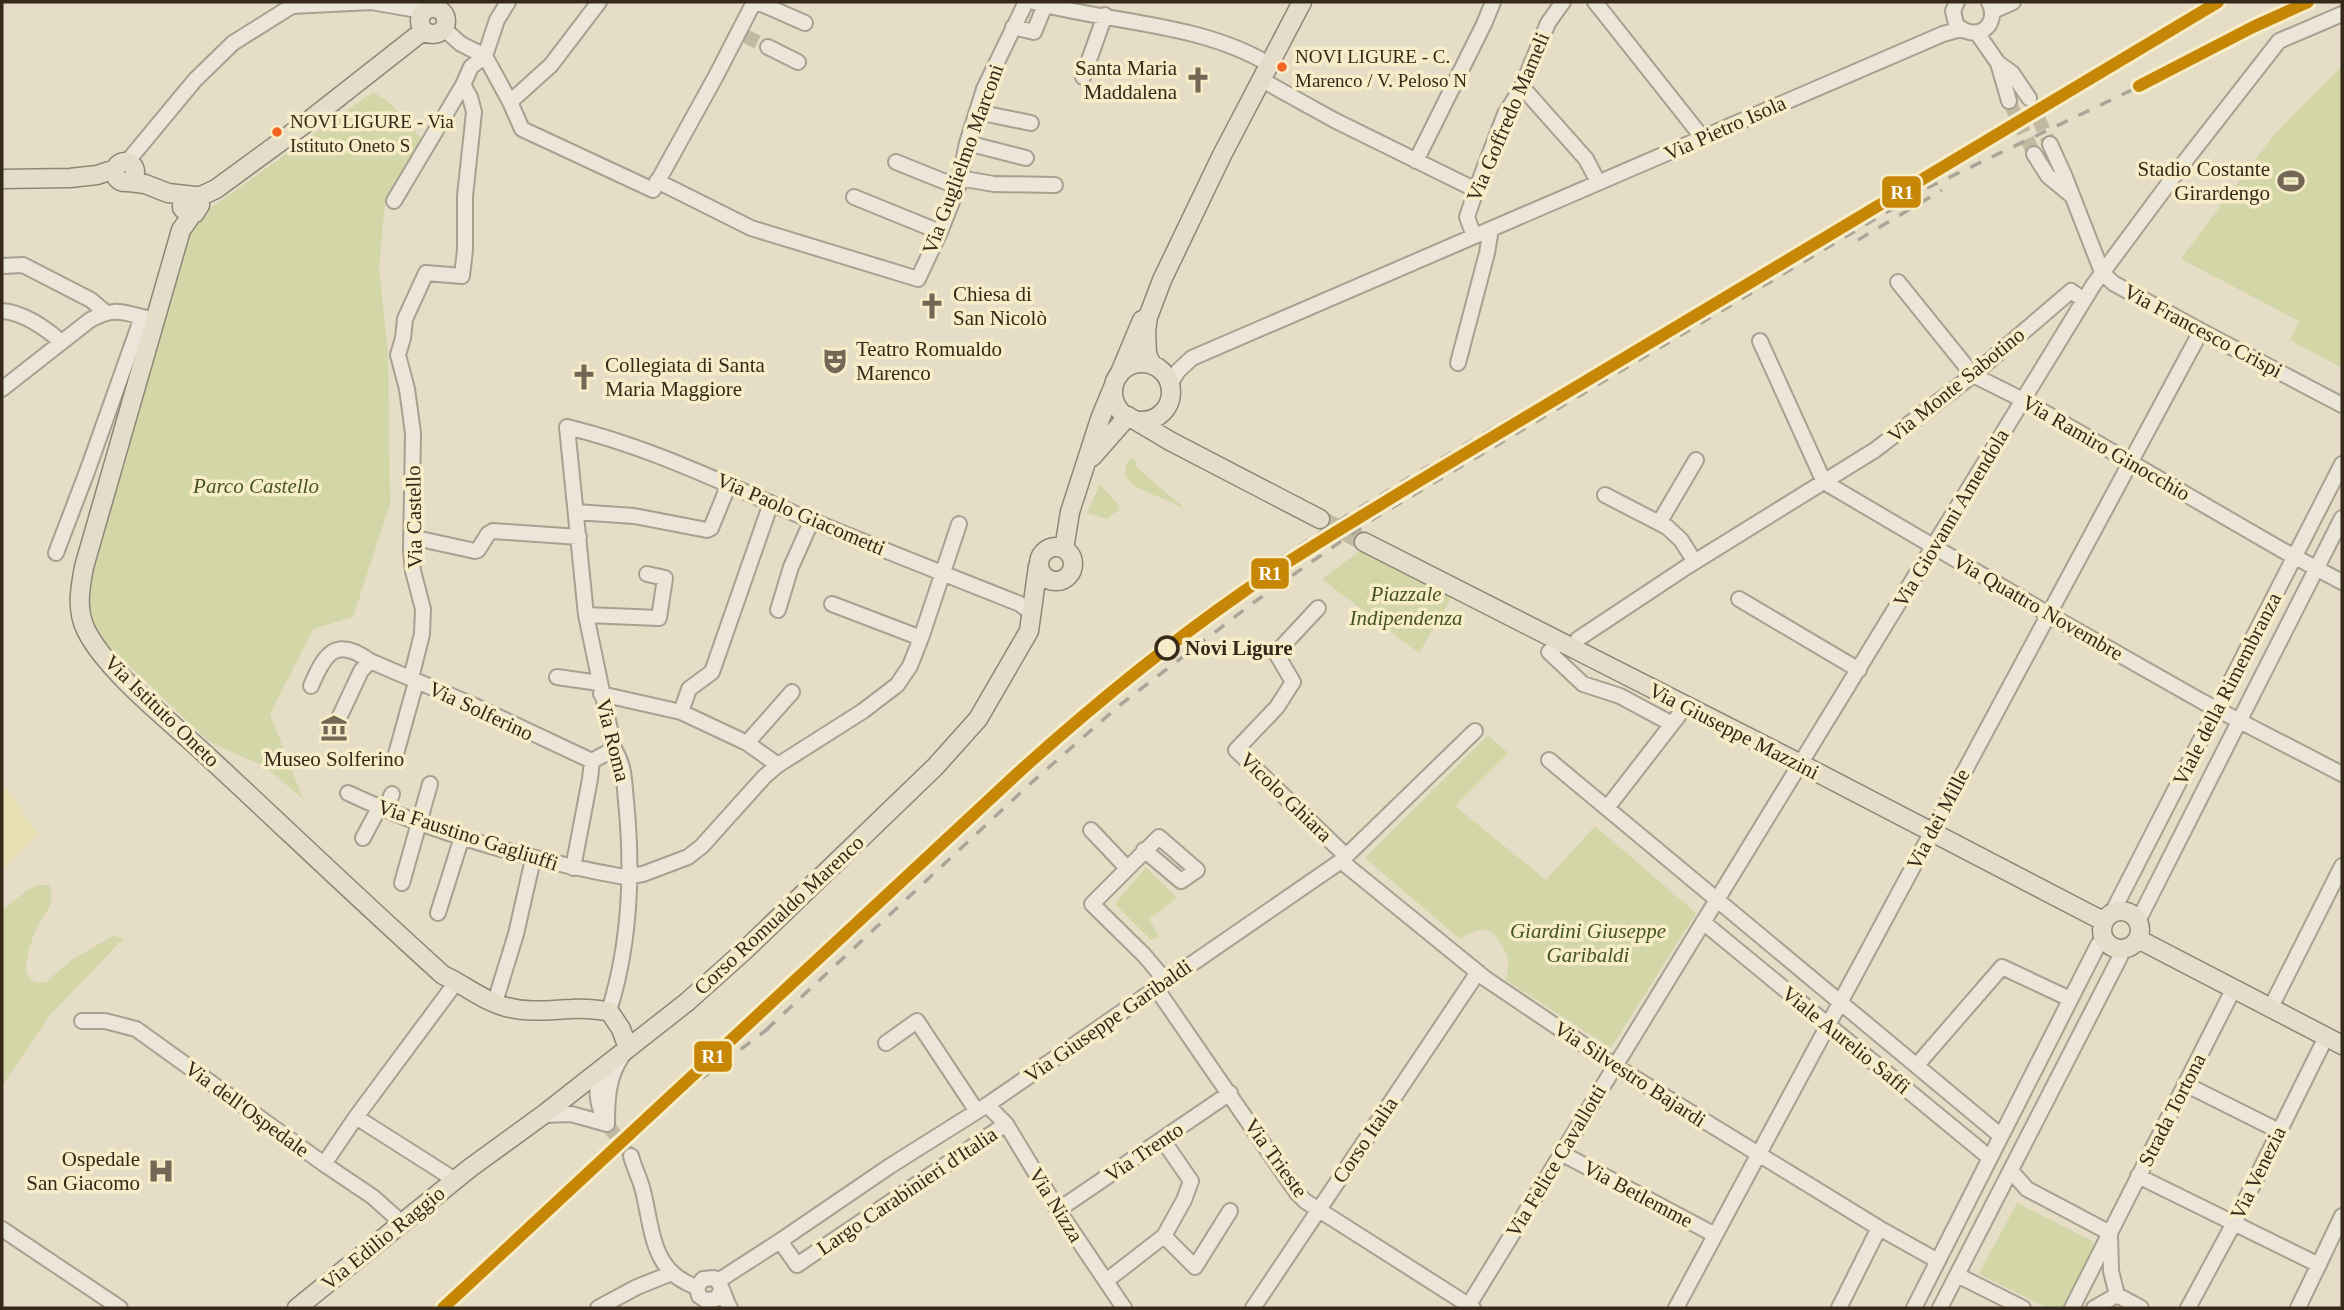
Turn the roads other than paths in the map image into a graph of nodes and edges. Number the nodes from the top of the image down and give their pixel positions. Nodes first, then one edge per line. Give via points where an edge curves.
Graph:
1 (508, 2) edge
2 (599, 2) edge
3 (755, 2) edge
4 (1026, 2) edge
5 (1302, 2) edge
6 (1493, 2) edge
7 (1563, 2) edge
8 (1595, 2) edge
9 (1957, 2) edge
10 (2013, 2) edge
11 (1039, 3) edge
12 (291, 4) edge
13 (1991, 6) edge
14 (434, 7) edge
15 (2342, 14) edge
16 (1105, 15) junction
17 (805, 23) dead end
18 (1013, 27) junction
19 (444, 29) junction
20 (1961, 29) junction
21 (423, 31) junction
22 (1977, 33) junction
23 (768, 47) tunnel mouth
24 (485, 56) junction
25 (798, 62) dead end
26 (1998, 63) junction
27 (1266, 72) junction
28 (1083, 77) dead end
29 (463, 85) junction
30 (1522, 87) junction
31 (2029, 98) tunnel mouth
32 (2010, 101) tunnel mouth
33 (510, 102) junction
34 (977, 111) junction
35 (1031, 123) dead end
36 (1702, 137) junction
37 (967, 143) junction
38 (2050, 144) tunnel mouth
39 (2034, 155) tunnel mouth
40 (1026, 158) dead end
41 (1416, 161) junction
42 (896, 162) dead end
43 (128, 175) junction
44 (2, 179) edge
45 (1598, 182) junction
46 (958, 183) junction
47 (655, 185) junction
48 (1055, 185) dead end
49 (1476, 190) junction
50 (2073, 196) junction
51 (854, 197) dead end
52 (394, 201) dead end
53 (190, 205) junction
54 (1491, 229) junction
55 (940, 232) junction
56 (1474, 236) junction
57 (2, 266) edge
58 (2102, 272) junction
59 (1163, 280) junction
60 (1898, 282) dead end
61 (2084, 300) junction
62 (2, 311) edge
63 (105, 312) junction
64 (149, 318) junction
65 (2200, 331) junction
66 (1759, 341) dead end
67 (61, 342) junction
68 (1458, 363) dead end
69 (1152, 365) junction
70 (1973, 374) junction
71 (1116, 380) junction
72 (1170, 384) junction
73 (2, 389) edge
74 (2023, 400) junction
75 (2342, 405) edge
76 (1163, 412) junction
77 (1131, 418) junction
78 (567, 427) joint
79 (1179, 445) junction
80 (1696, 460) dead end
81 (2131, 462) junction
82 (1087, 463) junction
83 (2342, 464) edge
84 (1824, 482) junction
85 (729, 485) junction
86 (1605, 495) dead end
87 (771, 502) junction
88 (576, 512) junction
89 (2342, 518) edge
90 (1320, 519) tunnel mouth
91 (812, 520) junction
92 (1659, 523) junction
93 (959, 524) dead end
94 (411, 537) junction
95 (579, 537) junction
96 (1364, 542) tunnel mouth
97 (1933, 547) junction
98 (1056, 548) junction
99 (55, 553) dead end
100 (2295, 557) junction
101 (1695, 562) junction
102 (1038, 566) junction
103 (2316, 569) junction
104 (944, 573) junction
105 (647, 574) dead end
106 (1055, 582) junction
107 (2342, 582) edge
108 (1739, 599) dead end
109 (832, 604) dead end
110 (1318, 608) dead end
111 (778, 610) dead end
112 (1030, 612) junction
113 (2048, 613) junction
114 (586, 615) junction
115 (921, 638) junction
116 (1560, 648) junction
117 (370, 661) junction
118 (1859, 670) junction
119 (558, 677) dead end
120 (413, 680) junction
121 (311, 686) dead end
122 (600, 689) junction
123 (792, 692) dead end
124 (2217, 709) junction
125 (681, 712) junction
126 (338, 720) dead end
127 (2239, 720) junction
128 (1475, 731) dead end
129 (747, 743) junction
130 (614, 750) junction
131 (396, 754) dead end
132 (1549, 760) dead end
133 (592, 761) junction
134 (1801, 764) junction
135 (778, 765) junction
136 (2342, 774) edge
137 (430, 784) dead end
138 (348, 793) dead end
139 (386, 803) junction
140 (1607, 808) junction
141 (419, 822) junction
142 (1091, 830) dead end
143 (1931, 831) junction
144 (462, 837) junction
145 (363, 838) dead end
146 (1144, 850) dead end
147 (1343, 858) junction
148 (533, 859) junction
149 (2342, 866) edge
150 (573, 868) junction
151 (1128, 868) junction
152 (630, 877) junction
153 (402, 883) dead end
154 (1717, 899) junction
155 (438, 913) dead end
156 (2138, 921) junction
157 (1703, 922) junction
158 (2106, 924) junction
159 (2138, 939) junction
160 (2122, 950) junction
161 (1478, 972) junction
162 (457, 981) junction
163 (1161, 985) junction
164 (2234, 988) junction
165 (2070, 999) junction
166 (495, 1002) junction
167 (1840, 1002) junction
168 (2271, 1007) junction
169 (609, 1012) junction
170 (82, 1021) dead end
171 (1827, 1025) junction
172 (2334, 1041) edge
173 (886, 1043) dead end
174 (628, 1048) junction
175 (1917, 1065) junction
176 (1615, 1066) junction
177 (602, 1068) junction
178 (2185, 1084) junction
179 (1230, 1093) junction
180 (982, 1107) junction
181 (543, 1115) junction
182 (356, 1117) junction
183 (607, 1124) junction
184 (1006, 1124) junction
185 (2279, 1130) junction
186 (2001, 1135) junction
187 (1162, 1139) junction
188 (2023, 1146) junction
189 (1561, 1153) junction
190 (1758, 1155) junction
191 (631, 1156) tunnel mouth
192 (1989, 1159) junction
193 (324, 1164) junction
194 (470, 1168) joint
195 (2010, 1172) junction
196 (2138, 1176) junction
197 (455, 1180) junction
198 (1058, 1210) junction
199 (1318, 1210) junction
200 (1230, 1211) dead end
201 (2342, 1216) edge
202 (402, 1223) junction
203 (2234, 1223) junction
204 (1879, 1228) junction
205 (2, 1229) edge
206 (2110, 1233) junction
207 (1715, 1235) junction
208 (1164, 1236) junction
209 (780, 1241) junction
210 (1938, 1261) junction
211 (2319, 1265) junction
212 (668, 1275) junction
213 (1957, 1275) junction
214 (1106, 1281) junction
215 (697, 1287) junction
216 (719, 1295) edge
217 (2117, 1295) junction
218 (1469, 1307) edge
219 (120, 1308) edge
220 (296, 1308) edge
221 (598, 1308) edge
222 (730, 1308) edge
223 (1124, 1308) edge
224 (1253, 1308) edge
225 (1676, 1308) edge
226 (1839, 1308) edge
227 (1914, 1308) edge
228 (1940, 1308) edge
229 (2024, 1308) edge
230 (2072, 1308) edge
231 (2094, 1308) edge
232 (2141, 1308) edge
233 (2188, 1308) edge
234 (2298, 1308) edge

1 - 24 street
2 - 33 street via 551,65
3 - 17 street
3 - 47 street via 742,34
4 - 18 street, Via Guglielmo Marconi
5 - 27 main road
6 - 41 street
7 - 30 street, Via Goffredo Mameli via 1548,23
8 - 36 street
9 - 20 street via 1954,18
10 - 13 street
11 - 16 street
11 - 18 street via 1034,32
12 - 14 street via 371,2
12 - 43 street via 233,43 195,80
13 - 22 street via 1989,25
14 - 19 main road via 446,18
14 - 21 main road via 419,21
15 - 58 street, Via Giovanni Amendola via 2279,41
16 - 27 street via 1222,42 1248,52
16 - 28 street
18 - 34 street, Via Guglielmo Marconi
19 - 21 main road via 432,34
19 - 24 street
20 - 22 street
20 - 36 street, Via Pietro Isola
21 - 53 main road via 302,126
22 - 26 street
23 - 25 street
24 - 29 street via 471,67
24 - 33 street
26 - 31 street via 2012,73
26 - 32 street
27 - 41 street
27 - 59 main road
29 - 52 street
29 - 94 street, Via Castello via 474,112 461,276 426,273 405,319 398,355 413,433
30 - 45 street via 1586,159
30 - 49 street, Via Goffredo Mameli via 1505,114
33 - 47 street via 522,129
34 - 35 street
34 - 37 street, Via Guglielmo Marconi
36 - 45 street, Via Pietro Isola
37 - 40 street
37 - 46 street, Via Guglielmo Marconi
38 - 50 street, Via Francesco Crispi
39 - 50 street, Via Francesco Crispi via 2048,176
41 - 49 street
42 - 46 street
43 - 44 main road
43 - 53 main road
45 - 54 street, Via Pietro Isola
46 - 48 street
46 - 55 street, Via Guglielmo Marconi
47 - 55 street, Via Guglielmo Marconi via 751,228 918,279
49 - 56 street, Via Goffredo Mameli via 1467,217
50 - 58 street, Via Francesco Crispi
51 - 55 street
53 - 64 main road, Via Istituto Oneto via 157,308
54 - 56 street, Via Pietro Isola
54 - 68 street
56 - 72 street, Via Pietro Isola via 1192,358
57 - 63 street via 23,265
58 - 61 street, Via Giovanni Amendola
58 - 65 street, Via Francesco Crispi via 2129,293
59 - 69 main road via 1146,331
59 - 71 main road
60 - 70 street, Via Ramiro Ginocchio
61 - 70 street, Via Monte Sabotino via 2071,291
61 - 74 street, Via Giovanni Amendola
62 - 67 street via 34,323
63 - 64 street
63 - 67 street
64 - 99 street
64 - 162 main road, Via Istituto Oneto via 84,567 79,601 86,630 108,662 313,856 443,975
65 - 75 street, Via Francesco Crispi
65 - 81 street, Via dei Mille
66 - 84 street
67 - 73 street
69 - 71 main road via 1129,366
69 - 72 main road
70 - 74 street, Via Ramiro Ginocchio
70 - 84 street, Via Monte Sabotino
71 - 77 main road via 1117,405
71 - 82 main road
72 - 76 main road via 1170,399
74 - 81 street, Via Ramiro Ginocchio
74 - 97 street, Via Giovanni Amendola
76 - 77 main road via 1152,419
76 - 79 main road via 1167,429
77 - 79 main road
77 - 82 main road
78 - 85 street, Via Paolo Giacometti via 620,441
78 - 88 street, Via Roma
79 - 90 main road
80 - 92 street
81 - 100 street, Via Ramiro Ginocchio
81 - 113 street, Via dei Mille
82 - 98 main road
83 - 100 street, Viale della Rimembranza
84 - 97 street, Via Quattro Novembre
84 - 101 street, Via Monte Sabotino
85 - 87 street, Via Paolo Giacometti
85 - 88 street via 711,528
86 - 92 street
87 - 91 street, Via Paolo Giacometti
87 - 125 street via 712,672 689,689
88 - 95 street, Via Roma
89 - 103 street, Viale della Rimembranza
91 - 104 street, Via Paolo Giacometti
91 - 111 street
92 - 101 street via 1681,540
93 - 104 street
94 - 95 street via 475,551 488,534 500,530
94 - 120 street, Via Castello via 413,571 423,609
95 - 114 street, Via Roma
96 - 116 main road, Via Giuseppe Mazzini
97 - 113 street, Via Quattro Novembre
97 - 118 street, Via Giovanni Amendola
98 - 102 main road via 1040,556
98 - 106 main road via 1072,558 1073,568 1066,578
100 - 103 street, Via Ramiro Ginocchio
100 - 124 street, Viale della Rimembranza
101 - 116 street, Via Monte Sabotino
102 - 106 main road via 1044,577
102 - 112 main road, Corso Romualdo Marenco
103 - 107 street, Via Ramiro Ginocchio
103 - 127 street, Viale della Rimembranza
104 - 112 street, Via Paolo Giacometti
104 - 115 street
105 - 114 street via 665,578 659,618
106 - 112 main road, Corso Romualdo Marenco
108 - 118 street
109 - 115 street
110 - 147 street, Vicolo Ghiara via 1276,653 1293,682 1286,697 1236,750
112 - 174 main road, Corso Romualdo Marenco via 1029,631 985,709 957,745 744,951
113 - 124 street, Via Quattro Novembre
113 - 143 street, Via dei Mille
114 - 122 street, Via Roma
115 - 135 street via 897,685
116 - 134 main road, Via Giuseppe Mazzini
116 - 140 street via 1583,684 1675,719
117 - 120 street, Via Solferino
117 - 121 street, Via Solferino via 355,650 336,650
117 - 126 street
118 - 134 street, Via Giovanni Amendola
119 - 122 street
120 - 131 street, Via Castello
120 - 133 street, Via Solferino
122 - 125 street
122 - 130 street, Via Roma
123 - 129 street
124 - 127 street, Via Quattro Novembre
124 - 158 street, Viale della Rimembranza
125 - 129 street
127 - 136 street
127 - 156 street, Viale della Rimembranza
128 - 147 street, Via Giuseppe Garibaldi
129 - 135 street
130 - 133 street
130 - 152 street, Via Roma via 623,766
132 - 140 street, Viale Aurelio Saffi
133 - 150 street
134 - 143 main road, Via Giuseppe Mazzini
134 - 154 street, Via Felice Cavallotti
135 - 152 street via 702,846 674,864
137 - 141 street
138 - 139 street, Via Faustino Gagliuffi
139 - 141 street, Via Faustino Gagliuffi
139 - 145 street
140 - 154 street, Viale Aurelio Saffi
141 - 144 street, Via Faustino Gagliuffi
141 - 153 street
142 - 151 street
143 - 158 main road, Via Giuseppe Mazzini
143 - 167 street, Via dei Mille
144 - 148 street, Via Faustino Gagliuffi
144 - 155 street
146 - 151 street
147 - 161 street, Via Silvestro Bajardi
147 - 163 street, Via Giuseppe Garibaldi
148 - 150 street, Via Faustino Gagliuffi
148 - 166 street
149 - 168 street
150 - 152 street, Via Faustino Gagliuffi
151 - 163 street, Via Trieste via 1092,905 1144,954
152 - 169 street, Via Roma via 618,979
154 - 157 street, Via Felice Cavallotti
154 - 167 street, Viale Aurelio Saffi
156 - 158 main road via 2123,911
156 - 159 main road
157 - 171 street, Viale Aurelio Saffi
157 - 176 street, Via Felice Cavallotti
158 - 160 main road via 2111,947
158 - 165 street, Viale della Rimembranza
159 - 160 main road
159 - 164 main road
160 - 188 street
161 - 176 street, Via Silvestro Bajardi
161 - 199 street, Corso Italia
162 - 166 main road, Via Istituto Oneto
162 - 182 street
163 - 179 street, Via Trieste
163 - 180 street, Via Giuseppe Garibaldi
164 - 168 main road
164 - 178 street, Strada Tortona
165 - 175 street via 2002,967
165 - 186 street, Viale della Rimembranza
166 - 169 main road, Via Istituto Oneto via 534,1012
167 - 171 street, Via dei Mille
167 - 175 street, Viale Aurelio Saffi
168 - 172 main road
169 - 174 main road
170 - 193 street, Via dell'Ospedale via 136,1029
171 - 190 street, Via dei Mille
171 - 192 street, Viale Aurelio Saffi
172 - 185 street, Via Venezia
173 - 180 street, Via Nizza via 917,1021
174 - 177 main road, Corso Romualdo Marenco
174 - 183 street via 615,1065
175 - 186 street, Viale Aurelio Saffi
176 - 189 street, Via Felice Cavallotti
176 - 190 street, Via Silvestro Bajardi
177 - 181 main road, Corso Romualdo Marenco
177 - 183 street via 598,1106
178 - 185 street
178 - 196 street, Strada Tortona
179 - 187 street, Via Trento
179 - 199 street, Via Trieste via 1297,1193
180 - 184 street, Via Nizza
180 - 209 street, Via Giuseppe Garibaldi
181 - 183 street via 571,1114
181 - 194 main road, Corso Romualdo Marenco
182 - 193 street
182 - 197 street
184 - 198 street, Via Nizza
184 - 209 street, Largo Carabinieri d'Italia via 797,1265
185 - 203 street, Via Venezia
186 - 188 street, Viale Aurelio Saffi
186 - 192 street, Viale della Rimembranza
187 - 198 street, Via Trento
187 - 208 street via 1191,1181
188 - 195 street
189 - 207 street, Via Betlemme
189 - 218 street, Via Felice Cavallotti
190 - 204 street, Via Silvestro Bajardi
190 - 207 street, Via dei Mille
191 - 212 street
192 - 195 street, Viale Aurelio Saffi via 1998,1170
192 - 210 street, Viale della Rimembranza
193 - 202 street, Via dell'Ospedale
194 - 197 main road, Via Edilio Raggio
195 - 206 street, Viale Aurelio Saffi via 2027,1189
195 - 213 street
196 - 203 street
196 - 206 street, Strada Tortona
197 - 202 main road, Via Edilio Raggio
198 - 214 street, Via Nizza
199 - 218 street, Via Trieste
199 - 224 street, Corso Italia
200 - 208 street via 1195,1267
201 - 211 street
202 - 220 main road, Via Edilio Raggio
203 - 211 street
203 - 233 street, Via Venezia
204 - 210 street, Via Silvestro Bajardi
204 - 226 street
205 - 219 street
206 - 217 street
206 - 230 street, Strada Tortona
207 - 225 street, Via dei Mille
208 - 214 street
209 - 216 street, Via Giuseppe Garibaldi
210 - 227 street, Viale della Rimembranza
211 - 234 street
212 - 215 street
212 - 221 street
213 - 228 street
213 - 229 street
214 - 223 street, Via Nizza
215 - 216 street via 702,1299
215 - 216 street, Via Giuseppe Garibaldi via 701,1280 712,1277
216 - 222 street
217 - 231 street
217 - 232 street

